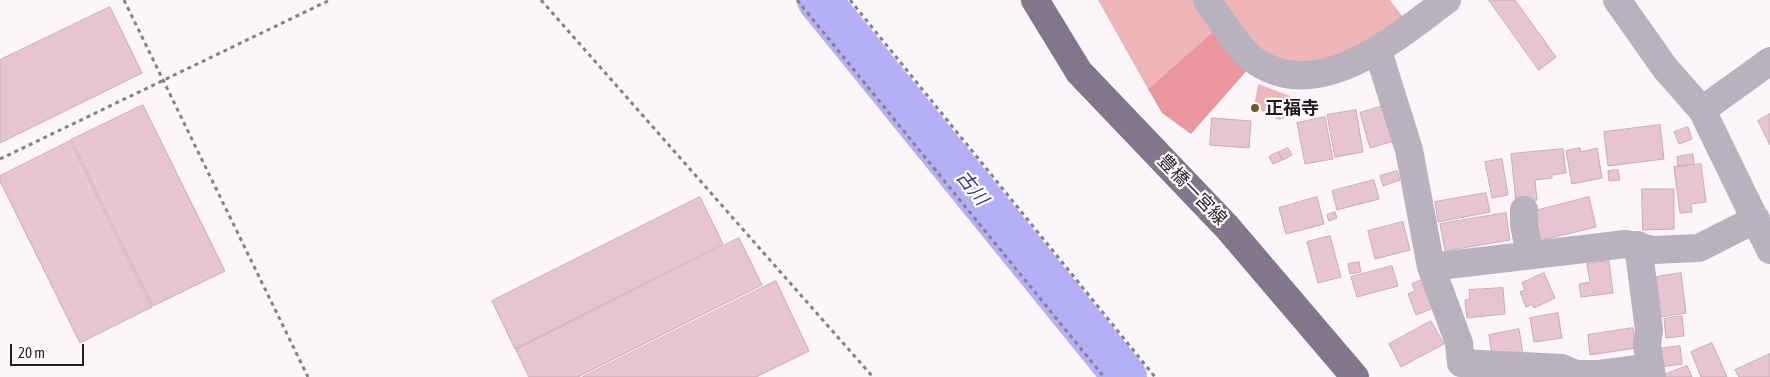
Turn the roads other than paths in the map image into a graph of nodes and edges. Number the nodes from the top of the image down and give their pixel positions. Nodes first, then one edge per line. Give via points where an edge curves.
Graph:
1 (1035, 0) edge
2 (1207, 0) edge
3 (1447, 0) edge
4 (1617, 0) edge
5 (1378, 51) junction
6 (1770, 61) edge
7 (1702, 110) junction
8 (1524, 210) dead end
9 (1756, 219) junction
10 (1638, 245) junction
11 (1770, 250) edge
12 (1530, 254) junction
13 (1431, 266) junction
14 (1556, 372) edge
15 (1651, 372) edge
16 (1355, 377) edge

1 - 16 main road, 豊橋一宮線 via 1078,72 1227,227
2 - 5 street via 1249,56 1281,72 1306,76 1317,74
3 - 5 street
4 - 7 street via 1665,68
5 - 13 street via 1409,150
6 - 7 street
7 - 9 street
8 - 12 street
9 - 10 street via 1699,248 1653,250
9 - 11 street
10 - 12 street
10 - 15 street
12 - 13 street
13 - 14 street via 1459,343 1461,363
14 - 15 street via 1562,368 1576,374

